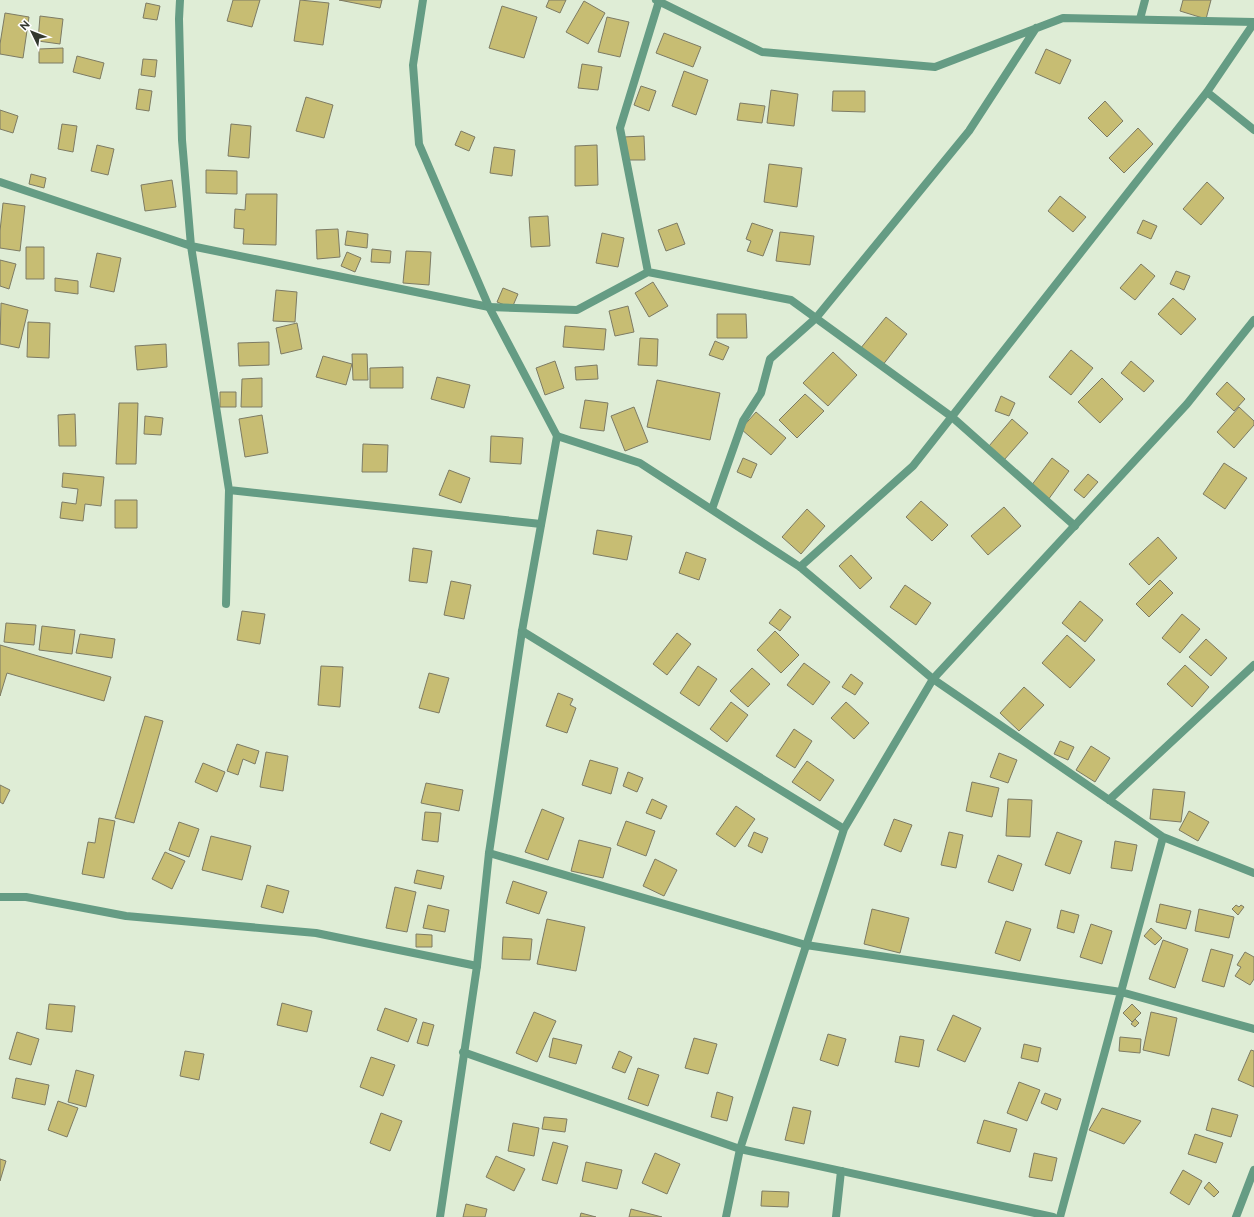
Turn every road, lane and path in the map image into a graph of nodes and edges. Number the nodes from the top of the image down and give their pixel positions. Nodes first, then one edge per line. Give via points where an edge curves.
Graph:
1 (180, 0) edge
2 (423, 0) edge
3 (657, 0) edge
4 (1145, 0) edge
5 (1140, 19) junction
6 (1254, 22) edge
7 (1036, 28) junction
8 (1207, 92) junction
9 (1254, 130) edge
10 (0, 182) edge
11 (192, 246) junction
12 (648, 272) junction
13 (489, 307) junction
14 (816, 318) junction
15 (1254, 320) edge
16 (952, 417) junction
17 (557, 436) junction
18 (229, 490) junction
19 (712, 509) junction
20 (541, 524) junction
21 (1075, 526) junction
22 (800, 567) junction
23 (226, 604) dead end
24 (522, 631) junction
25 (1254, 665) edge
26 (933, 679) junction
27 (1109, 800) junction
28 (844, 829) junction
29 (1163, 837) junction
30 (489, 853) junction
31 (1254, 872) edge
32 (0, 896) edge
33 (806, 945) junction
34 (477, 966) junction
35 (1121, 992) junction
36 (1254, 1029) edge
37 (463, 1052) junction
38 (740, 1149) junction
39 (1254, 1170) edge
40 (841, 1171) junction
41 (440, 1217) edge
42 (726, 1217) edge
43 (836, 1217) edge
44 (1053, 1217) edge
45 (1060, 1217) edge
46 (1236, 1217) edge

1 - 11 street via 182,140
2 - 13 street via 413,65 419,144
3 - 7 street via 762,52 935,67
3 - 12 street via 620,128
4 - 5 street
5 - 6 street
5 - 7 street via 1063,18
6 - 8 street
7 - 14 street via 969,131
8 - 9 street
8 - 16 street
10 - 11 street
11 - 13 street
11 - 18 street
12 - 13 street via 577,310
12 - 14 street via 791,300
13 - 17 street
14 - 16 street
14 - 19 street via 770,359 761,393 743,421
15 - 21 street via 1187,404
16 - 21 street
16 - 22 street via 913,466
17 - 19 street via 640,463
17 - 20 street
18 - 20 street
18 - 23 street
19 - 22 street
20 - 24 street
21 - 26 street
22 - 26 street
24 - 28 street
24 - 30 street
25 - 27 street
26 - 27 street
26 - 28 street
27 - 29 street
28 - 33 street
29 - 31 street
29 - 35 street
30 - 33 street
30 - 34 street
32 - 34 street via 26,897 126,916 316,933
33 - 35 street
33 - 38 street
34 - 37 street
35 - 36 street
35 - 45 street
37 - 38 street
37 - 41 street
38 - 40 street
38 - 42 street
39 - 46 street
40 - 43 street
40 - 44 street

